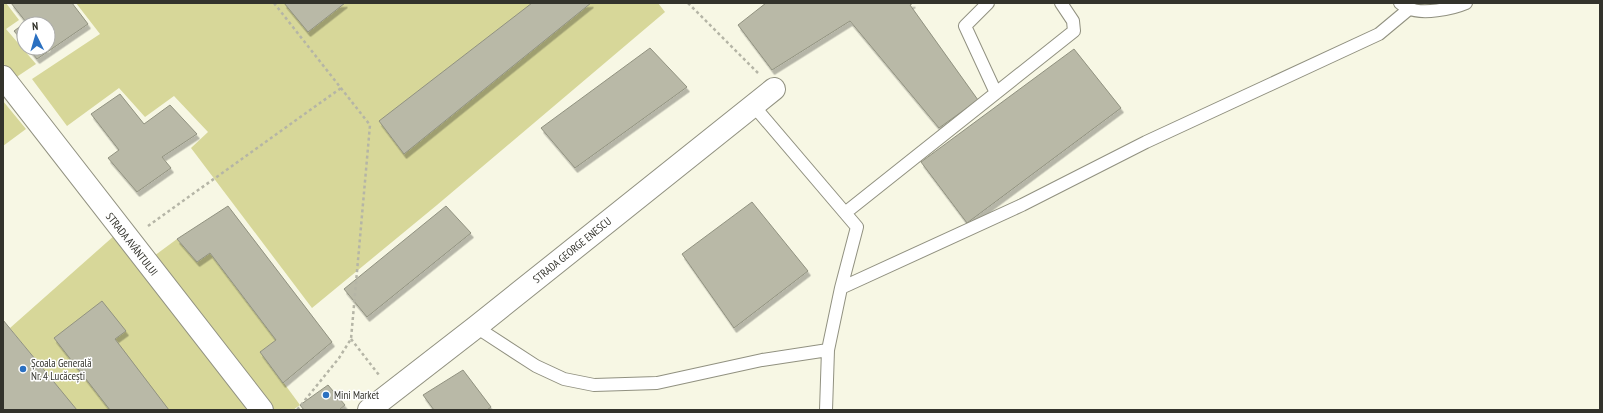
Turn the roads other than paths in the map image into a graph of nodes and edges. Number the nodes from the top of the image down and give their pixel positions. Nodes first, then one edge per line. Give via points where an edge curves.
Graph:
1 (988, 3) edge
2 (1061, 3) edge
3 (1466, 3) edge
4 (1404, 6) edge
5 (3, 77) edge
6 (774, 89) road end
7 (996, 93) junction
8 (753, 105) junction
9 (845, 214) junction
10 (841, 288) junction
11 (476, 328) junction
12 (828, 350) junction
13 (374, 409) edge
14 (262, 410) edge
15 (826, 410) edge

1 - 7 lane via 965,26
2 - 7 lane via 1073,21 1074,31
3 - 4 lane via 1455,8 1422,11
4 - 10 lane via 1379,34 1146,142 1022,205
5 - 14 street, STRADA AVÂNTULUI
6 - 8 street, STRADA GEORGE ENESCU
7 - 9 lane
8 - 9 lane
8 - 11 street, STRADA GEORGE ENESCU
9 - 10 lane via 857,228
10 - 12 lane
11 - 12 lane via 536,366 564,379 594,385 657,383 762,360
11 - 13 street, STRADA GEORGE ENESCU
12 - 15 lane

